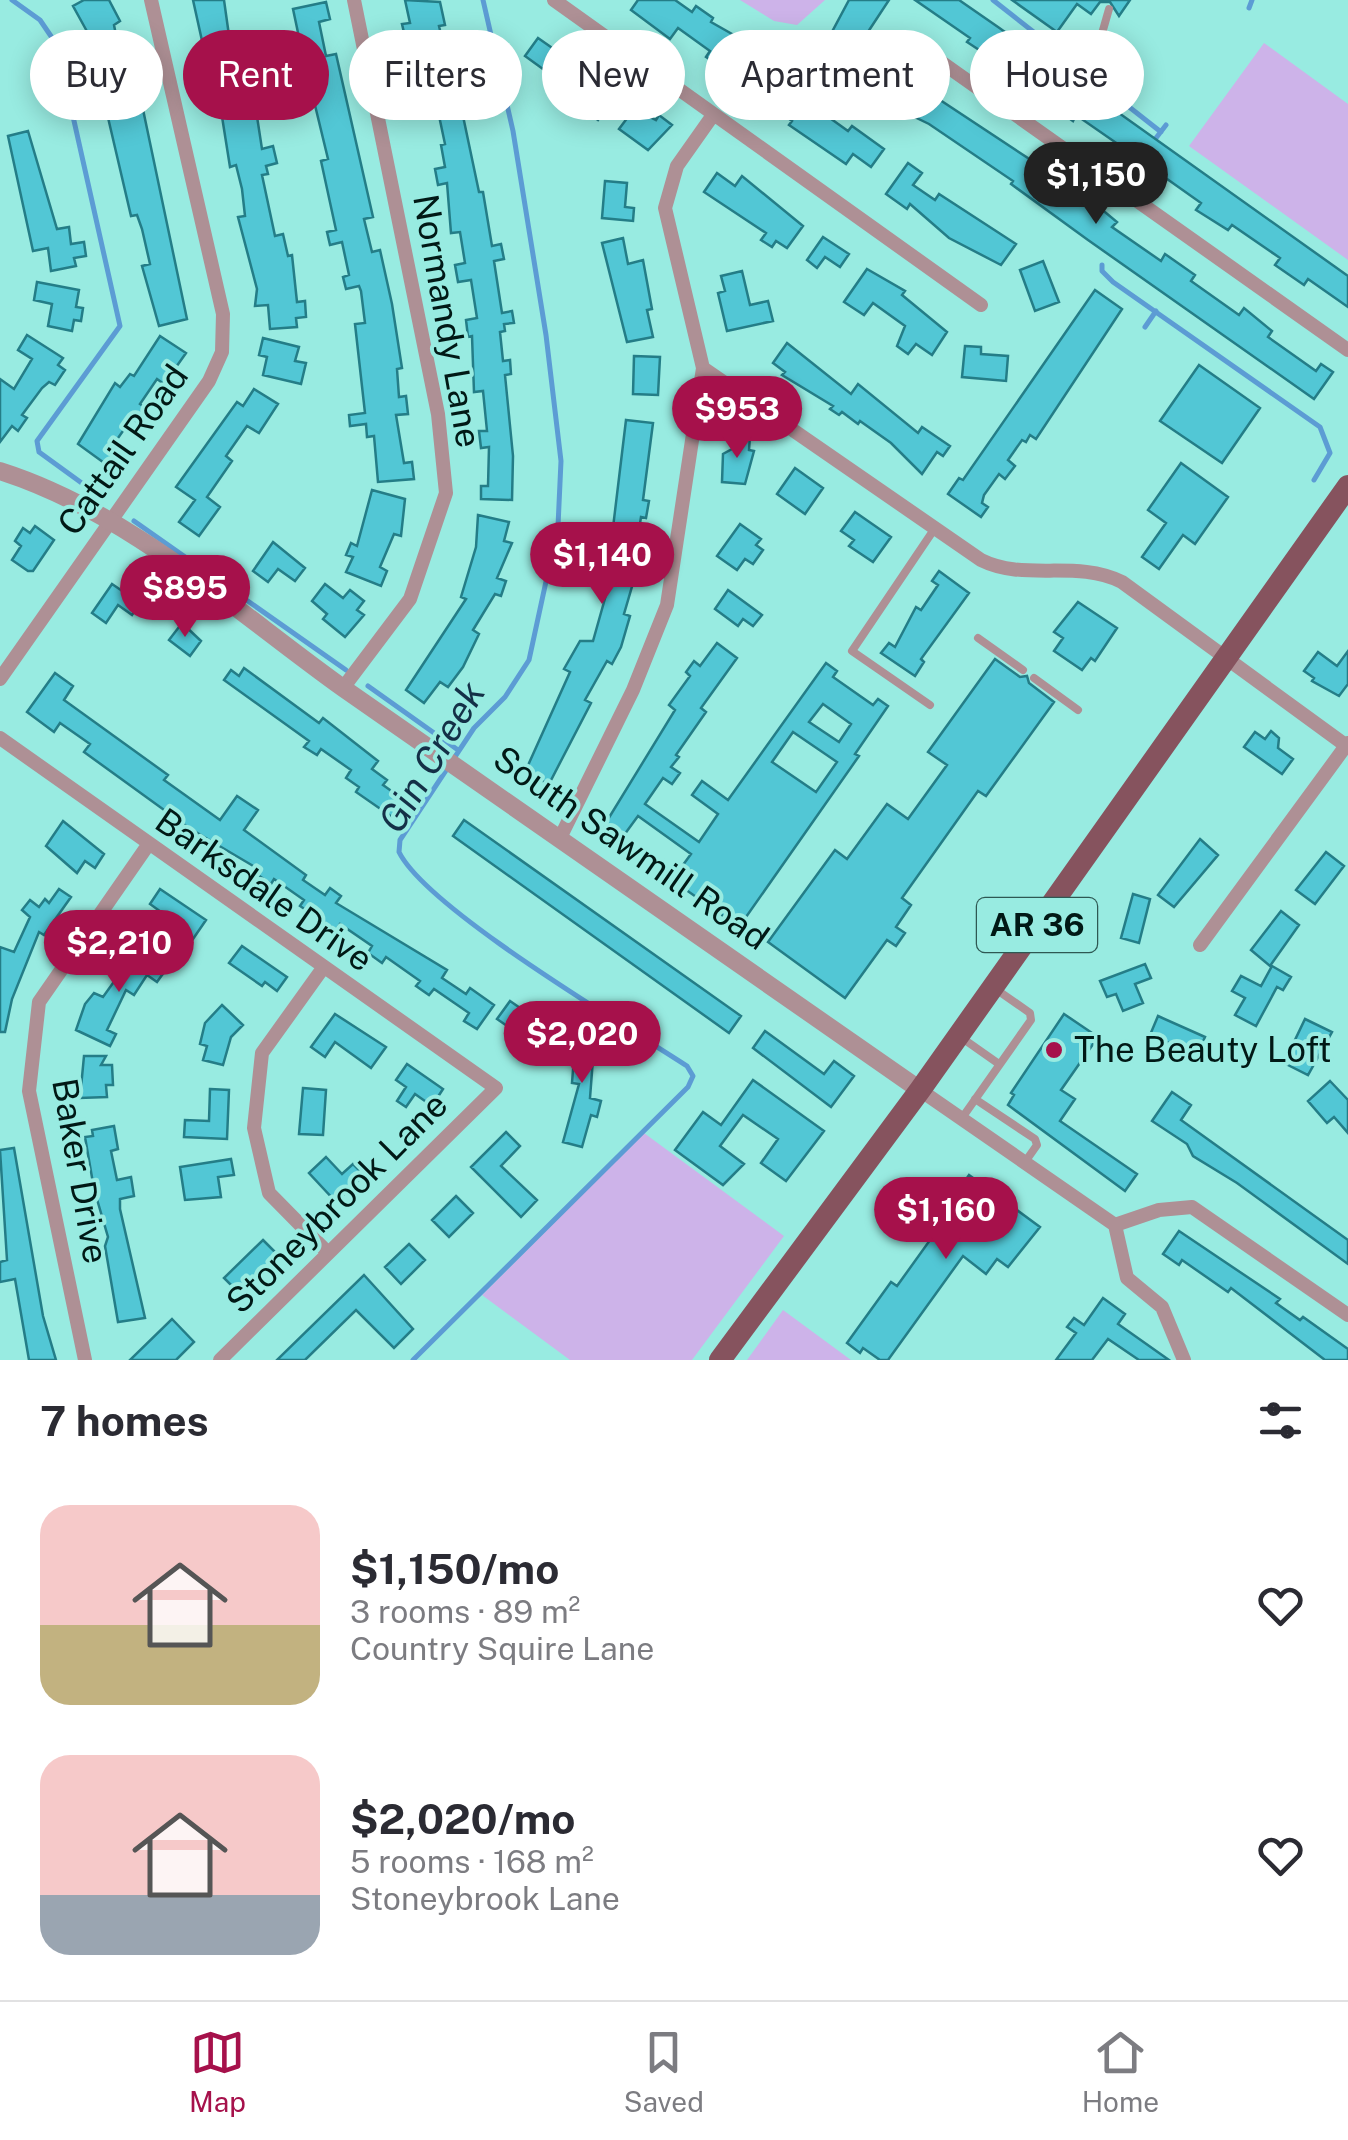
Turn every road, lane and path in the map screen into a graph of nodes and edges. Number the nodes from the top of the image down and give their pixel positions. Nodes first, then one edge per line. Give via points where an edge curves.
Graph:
1 (151, 0) edge
2 (354, 0) edge
3 (554, 0) edge
4 (1109, 9) dead end
5 (1103, 30) edge
6 (950, 68) edge
7 (705, 109) edge
8 (709, 120) edge
9 (720, 120) edge
10 (981, 305) dead end
11 (1348, 350) edge
12 (703, 368) junction
13 (0, 471) edge
14 (1348, 486) edge
15 (112, 520) junction
16 (934, 528) junction
17 (978, 638) dead end
18 (1226, 658) junction
19 (1022, 670) dead end
20 (1034, 678) dead end
21 (0, 679) edge
22 (343, 688) junction
23 (930, 705) dead end
24 (1078, 710) dead end
25 (0, 738) edge
26 (1347, 745) edge
27 (560, 838) junction
28 (148, 846) junction
29 (1200, 945) dead end
30 (323, 968) junction
31 (993, 987) junction
32 (959, 1036) junction
33 (999, 1064) junction
34 (496, 1088) joint
35 (920, 1090) junction
36 (975, 1099) junction
37 (962, 1118) junction
38 (1025, 1162) junction
39 (1115, 1225) junction
40 (328, 1253) junction
41 (1348, 1315) edge
42 (85, 1360) edge
43 (220, 1360) edge
44 (720, 1360) edge
45 (1184, 1360) edge

1 - 15 street, Cattail Road via 225,334 209,381
2 - 22 street, Normandy Lane via 438,414 446,493 410,599
3 - 7 street
4 - 5 lane
6 - 11 street
8 - 12 street via 677,166 664,208
9 - 10 street
12 - 16 street
12 - 27 street via 668,605
13 - 15 street, South Sawmill Road via 47,486
14 - 18 main road, AR 36
15 - 21 street, Cattail Road
15 - 22 street, South Sawmill Road
16 - 18 street via 996,568 1105,574
16 - 23 lane via 852,651
17 - 19 lane
18 - 26 street
18 - 31 main road, AR 36
20 - 24 lane
22 - 27 street, South Sawmill Road
25 - 28 street, Barksdale Drive
26 - 29 street
27 - 35 street, South Sawmill Road
28 - 30 street, Barksdale Drive
28 - 42 street, Baker Drive via 39,1002 29,1092
30 - 34 street, Barksdale Drive
30 - 40 street via 262,1054 254,1128 269,1193
31 - 32 main road, AR 36
31 - 33 lane via 1030,1013
32 - 33 lane
32 - 35 main road, AR 36
33 - 36 lane
34 - 40 street, Stoneybrook Lane
35 - 37 street
35 - 44 main road, AR 36
36 - 37 lane
36 - 38 lane via 1034,1139
37 - 38 street
38 - 39 street
39 - 41 street via 1192,1207
39 - 45 street via 1127,1278 1162,1308
40 - 43 street, Stoneybrook Lane

